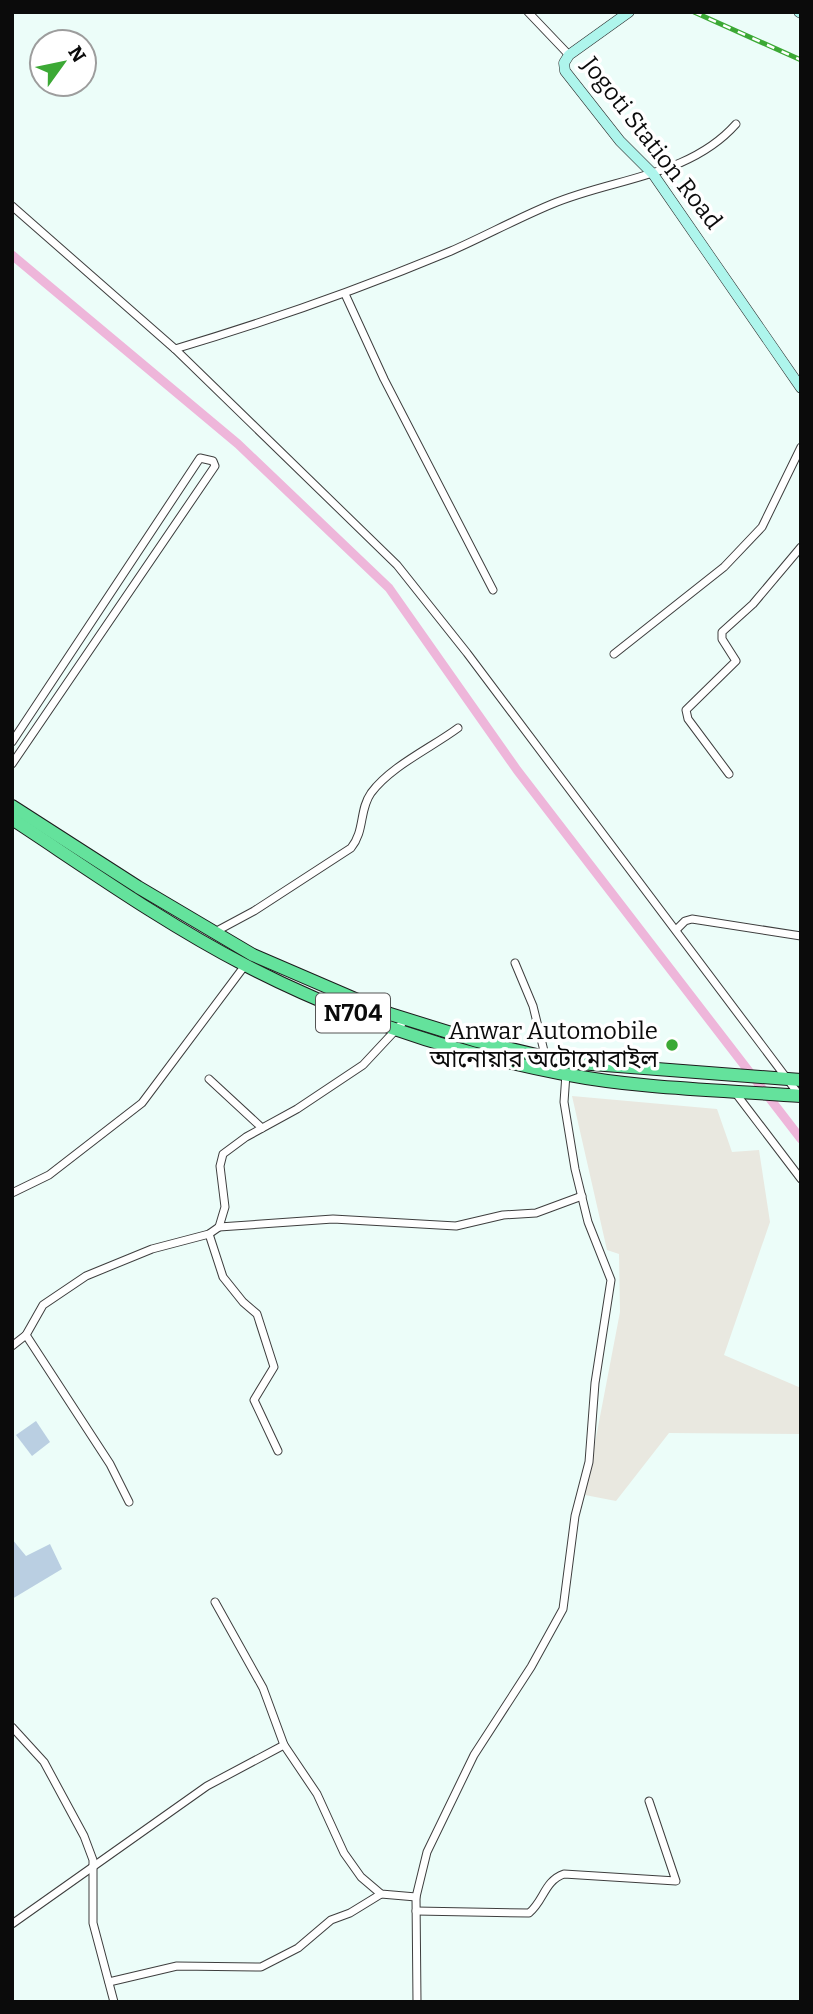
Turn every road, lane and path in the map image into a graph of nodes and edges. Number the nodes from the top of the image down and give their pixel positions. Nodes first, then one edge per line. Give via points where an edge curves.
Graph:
1 (528, 12) edge
2 (629, 12) edge
3 (569, 55) junction
4 (736, 124) dead end
5 (653, 174) junction
6 (12, 206) edge
7 (345, 294) junction
8 (175, 349) junction
9 (801, 388) edge
10 (801, 447) edge
11 (801, 547) edge
12 (494, 590) dead end
13 (614, 654) dead end
14 (458, 728) dead end
15 (12, 742) edge
16 (12, 764) edge
17 (729, 774) dead end
18 (12, 806) edge
19 (12, 819) edge
20 (676, 930) junction
21 (213, 933) junction
22 (801, 936) edge
23 (249, 960) junction
24 (515, 963) dead end
25 (302, 985) junction
26 (406, 1019) junction
27 (396, 1030) junction
28 (545, 1055) junction
29 (566, 1068) junction
30 (209, 1079) dead end
31 (795, 1080) edge
32 (735, 1090) junction
33 (797, 1096) edge
34 (262, 1128) junction
35 (801, 1179) edge
36 (12, 1193) edge
37 (582, 1196) junction
38 (219, 1227) junction
39 (209, 1234) junction
40 (26, 1335) junction
41 (12, 1346) edge
42 (278, 1451) dead end
43 (129, 1502) dead end
44 (215, 1602) dead end
45 (12, 1727) edge
46 (284, 1745) junction
47 (649, 1801) dead end
48 (94, 1864) junction
49 (381, 1894) junction
50 (416, 1897) junction
51 (416, 1911) junction
52 (12, 1924) edge
53 (109, 1982) junction
54 (114, 2002) edge
55 (416, 2002) edge

1 - 3 street
2 - 3 street, Jogoti Station Road
3 - 5 street, Jogoti Station Road via 565,71 620,141
4 - 5 street via 703,152
5 - 7 street via 555,202
5 - 9 street, Jogoti Station Road
6 - 8 street
7 - 8 street
7 - 12 street
8 - 20 street via 397,565
10 - 13 street via 762,527 724,567
11 - 17 street via 753,604 722,632 736,661 686,710
14 - 21 street via 369,795 360,836 351,849
15 - 16 street via 200,458 214,461 215,466
18 - 21 highway, N704
19 - 23 highway, N704 via 134,899
20 - 22 street via 692,919
20 - 31 street
21 - 23 highway, N704
23 - 25 highway, N704
23 - 36 street via 142,1103 49,1175
24 - 28 street via 533,1006
25 - 26 highway, N704
25 - 27 highway, N704
26 - 27 street
26 - 28 highway, N704
27 - 29 highway, N704 via 472,1052
27 - 34 street via 363,1065
28 - 29 highway, N704
29 - 31 highway, N704
29 - 32 highway, N704
29 - 37 street via 564,1102
30 - 34 street
31 - 33 street
32 - 33 highway, N704
32 - 35 street
34 - 38 street via 223,1154 225,1207
37 - 38 street via 536,1213 456,1226 333,1219
37 - 50 street via 611,1280 595,1383 589,1462 575,1516 564,1606 474,1755 427,1852
38 - 39 street
39 - 40 street via 152,1248 86,1276 43,1305
39 - 42 street via 223,1277 257,1314 267,1337 274,1367 254,1401
40 - 41 street
40 - 43 street via 110,1464
44 - 46 street via 263,1688
45 - 48 street via 44,1762
46 - 48 street via 207,1786
46 - 49 street via 317,1794 344,1853
47 - 51 street via 676,1881 564,1874 549,1883 529,1913
48 - 52 street
48 - 53 street via 93,1923
49 - 50 street
49 - 53 street via 331,1920 298,1948 261,1968 177,1966
50 - 51 street
51 - 55 street
53 - 54 street

